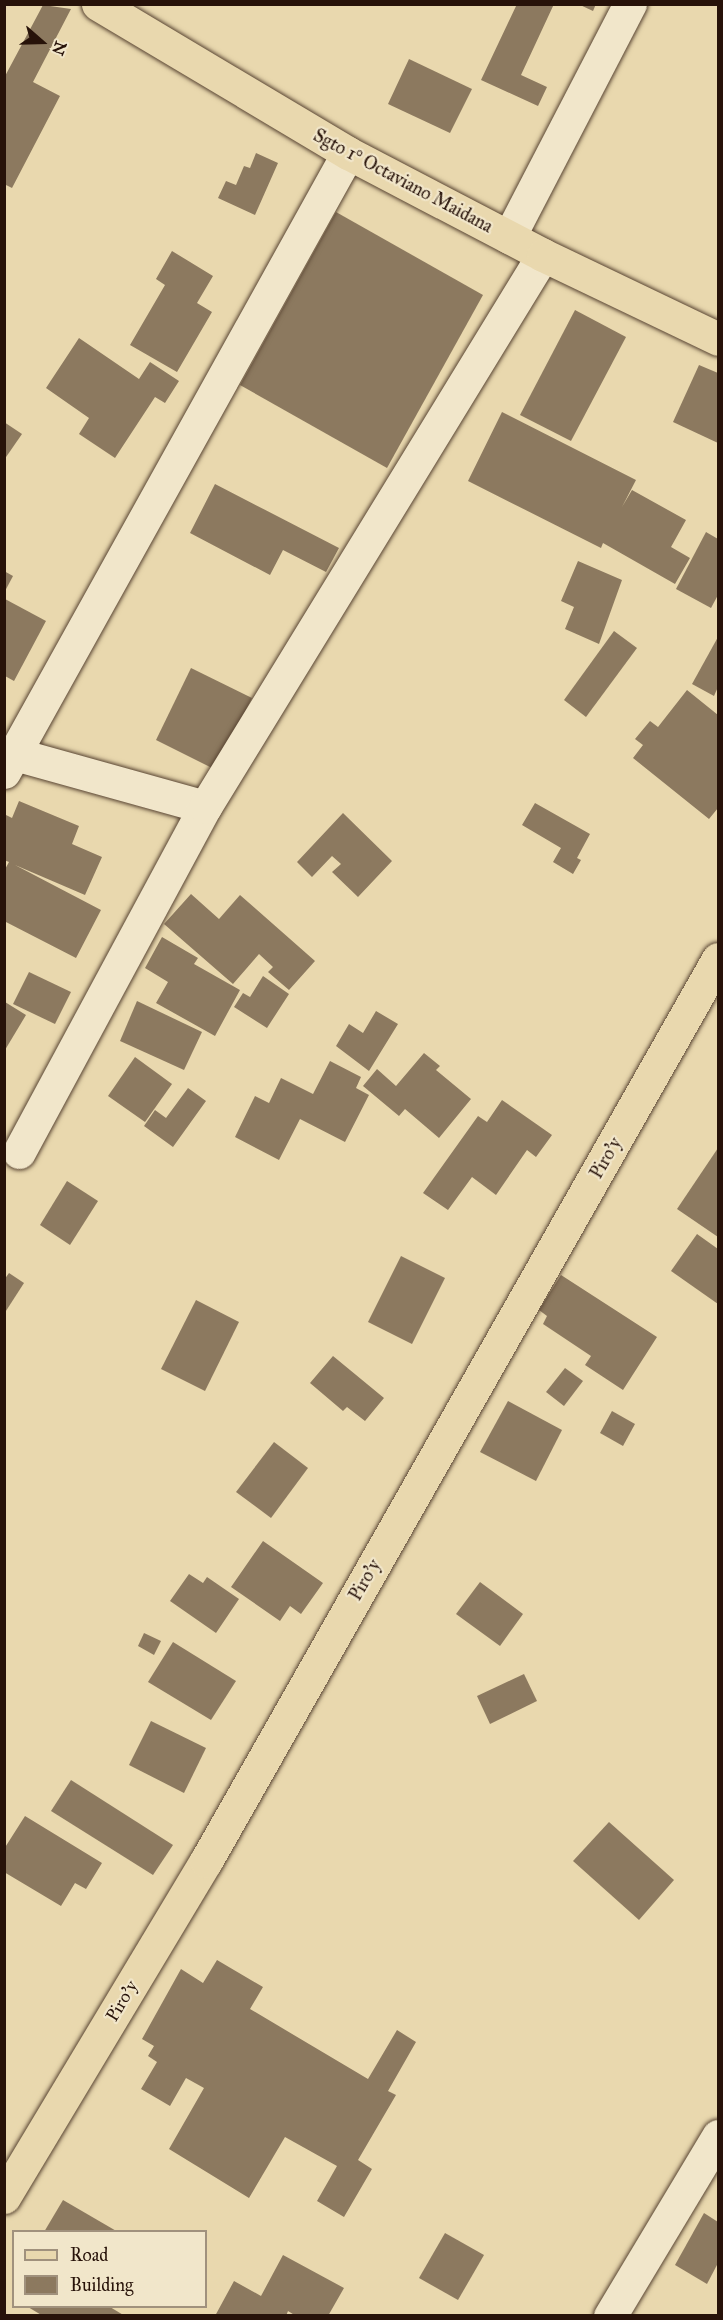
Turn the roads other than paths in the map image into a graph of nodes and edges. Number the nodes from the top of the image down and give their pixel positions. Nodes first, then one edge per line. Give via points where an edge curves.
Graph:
1 (98, 4) edge
2 (630, 4) edge
3 (348, 153) junction
4 (509, 237) junction
5 (543, 255) junction
6 (718, 339) edge
7 (10, 763) edge
8 (205, 807) junction
9 (718, 959) edge
10 (19, 1152) dead end
11 (718, 2136) edge
12 (4, 2197) edge
13 (610, 2316) edge

1 - 3 main road, Sgto 1° Octaviano Maidana
2 - 4 street
3 - 4 main road, Sgto 1° Octaviano Maidana
3 - 7 street
4 - 5 main road, Sgto 1° Octaviano Maidana
5 - 6 main road, Sgto 1° Octaviano Maidana
5 - 8 street
7 - 8 street
8 - 10 street
9 - 12 main road, Piro'y via 206,1861
11 - 13 street

